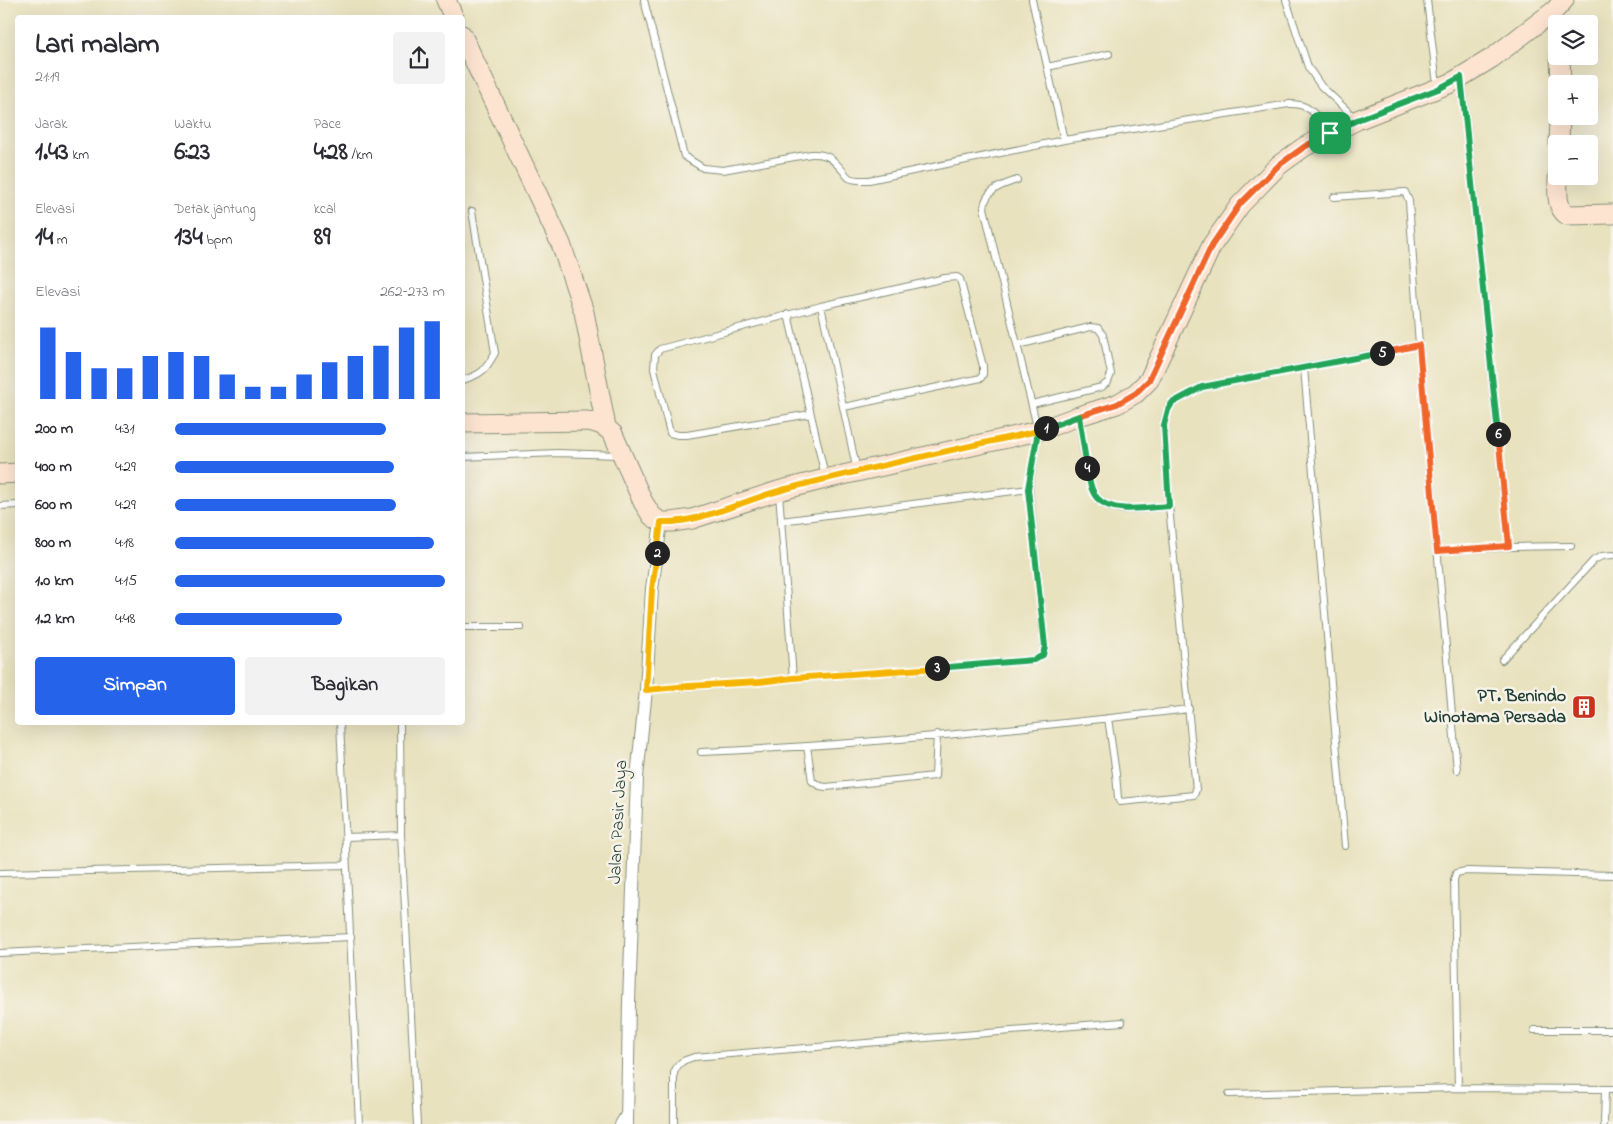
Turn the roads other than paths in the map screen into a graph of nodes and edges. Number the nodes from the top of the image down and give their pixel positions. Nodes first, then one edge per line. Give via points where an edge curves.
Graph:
1 (446, 0) edge
2 (644, 0) edge
3 (1032, 0) edge
4 (1286, 0) edge
5 (1427, 0) edge
6 (1559, 11) edge
7 (453, 15) edge
8 (465, 41) edge
9 (1109, 54) dead end
10 (1047, 67) junction
11 (1461, 77) junction
12 (1438, 89) junction
13 (1357, 120) junction
14 (1330, 133) junction
15 (1064, 140) junction
16 (1017, 180) dead end
17 (1558, 185) edge
18 (1334, 197) dead end
19 (472, 211) dead end
20 (1613, 214) edge
21 (822, 306) junction
22 (788, 314) junction
23 (1018, 345) junction
24 (1419, 345) junction
25 (1304, 368) junction
26 (465, 379) edge
27 (1032, 404) junction
28 (844, 407) junction
29 (810, 414) junction
30 (1079, 416) junction
31 (465, 423) edge
32 (606, 427) junction
33 (1038, 431) junction
34 (621, 455) junction
35 (465, 457) edge
36 (857, 472) junction
37 (15, 473) edge
38 (0, 474) edge
39 (825, 479) junction
40 (1028, 489) junction
41 (778, 491) junction
42 (15, 505) edge
43 (0, 506) edge
44 (1169, 506) junction
45 (781, 521) junction
46 (661, 522) junction
47 (1509, 546) junction
48 (1571, 546) dead end
49 (1437, 551) junction
50 (1613, 555) edge
51 (521, 626) dead end
52 (465, 627) edge
53 (1502, 660) dead end
54 (793, 678) junction
55 (646, 690) junction
56 (1189, 710) junction
57 (1108, 718) junction
58 (340, 725) edge
59 (400, 725) edge
60 (937, 734) junction
61 (807, 746) junction
62 (701, 752) dead end
63 (1457, 770) dead end
64 (401, 835) junction
65 (346, 837) junction
66 (1345, 846) dead end
67 (346, 865) junction
68 (0, 873) edge
69 (1613, 875) edge
70 (351, 937) junction
71 (0, 954) edge
72 (1122, 1022) dead end
73 (1534, 1030) dead end
74 (1613, 1030) edge
75 (1458, 1088) junction
76 (1604, 1089) junction
77 (1613, 1089) edge
78 (1229, 1094) dead end
79 (627, 1108) junction
80 (359, 1124) edge
81 (417, 1124) edge
82 (618, 1124) edge
83 (627, 1124) edge
84 (674, 1124) edge
85 (1604, 1124) edge

1 - 7 street
2 - 15 lane via 684,156 703,168 723,170 821,154 849,178 859,181
3 - 10 lane
4 - 13 lane via 1308,67 1321,86
5 - 12 lane
6 - 11 street
8 - 32 street via 561,244 584,312
9 - 10 lane
10 - 15 lane
11 - 12 street
11 - 47 lane
12 - 13 street
13 - 14 street
14 - 15 lane via 1314,113 1298,104
14 - 30 street via 1279,165 1240,204 1212,245 1149,380 1136,393 1117,404
16 - 23 lane via 992,190 984,201 984,208
17 - 20 street via 1559,204 1567,215
18 - 24 lane via 1405,192 1409,201
19 - 26 lane via 495,353 486,369
21 - 22 lane
21 - 28 lane
21 - 28 lane via 957,277 962,283 983,366 981,378
22 - 29 lane
22 - 29 lane via 660,349 655,355 654,369 670,432 678,436
23 - 27 lane
23 - 27 lane via 1090,327 1098,328 1104,334 1111,374 1108,382 1102,387
24 - 25 lane
24 - 49 lane
25 - 44 lane via 1202,387 1172,403 1164,425
25 - 66 lane
27 - 33 lane
28 - 36 lane
29 - 39 lane
30 - 33 street
30 - 44 lane via 1092,488 1097,498 1119,509
31 - 32 street via 594,422
32 - 34 street via 613,434
33 - 36 street
33 - 40 lane
34 - 35 lane
34 - 46 street via 643,502 652,516
36 - 39 street
37 - 38 street
39 - 41 street
40 - 45 lane
40 - 54 lane via 1045,646 1043,655 1034,660 992,664
41 - 45 lane
41 - 46 street via 692,519
42 - 43 lane
44 - 56 lane
45 - 54 lane
46 - 55 street, Jalan Pasir Jaya via 652,589
47 - 48 lane
47 - 49 lane
49 - 63 lane
50 - 53 lane via 1594,560
51 - 52 lane
54 - 55 lane
55 - 79 street, Jalan Pasir Jaya via 637,777
56 - 57 lane
56 - 57 lane via 1196,790 1192,796 1120,802
57 - 60 lane
58 - 65 lane
59 - 64 lane
60 - 61 lane
60 - 61 lane via 935,776 826,787 812,781
61 - 62 lane
64 - 65 lane
64 - 81 lane
65 - 67 lane
67 - 68 lane
67 - 70 lane
69 - 75 lane via 1466,871 1454,875
70 - 71 lane
70 - 80 lane
72 - 84 lane via 694,1057 683,1060 674,1073
73 - 74 lane
75 - 76 lane
75 - 78 lane
76 - 77 lane
76 - 85 lane
79 - 82 lane
79 - 83 street, Jalan Pasir Jaya

